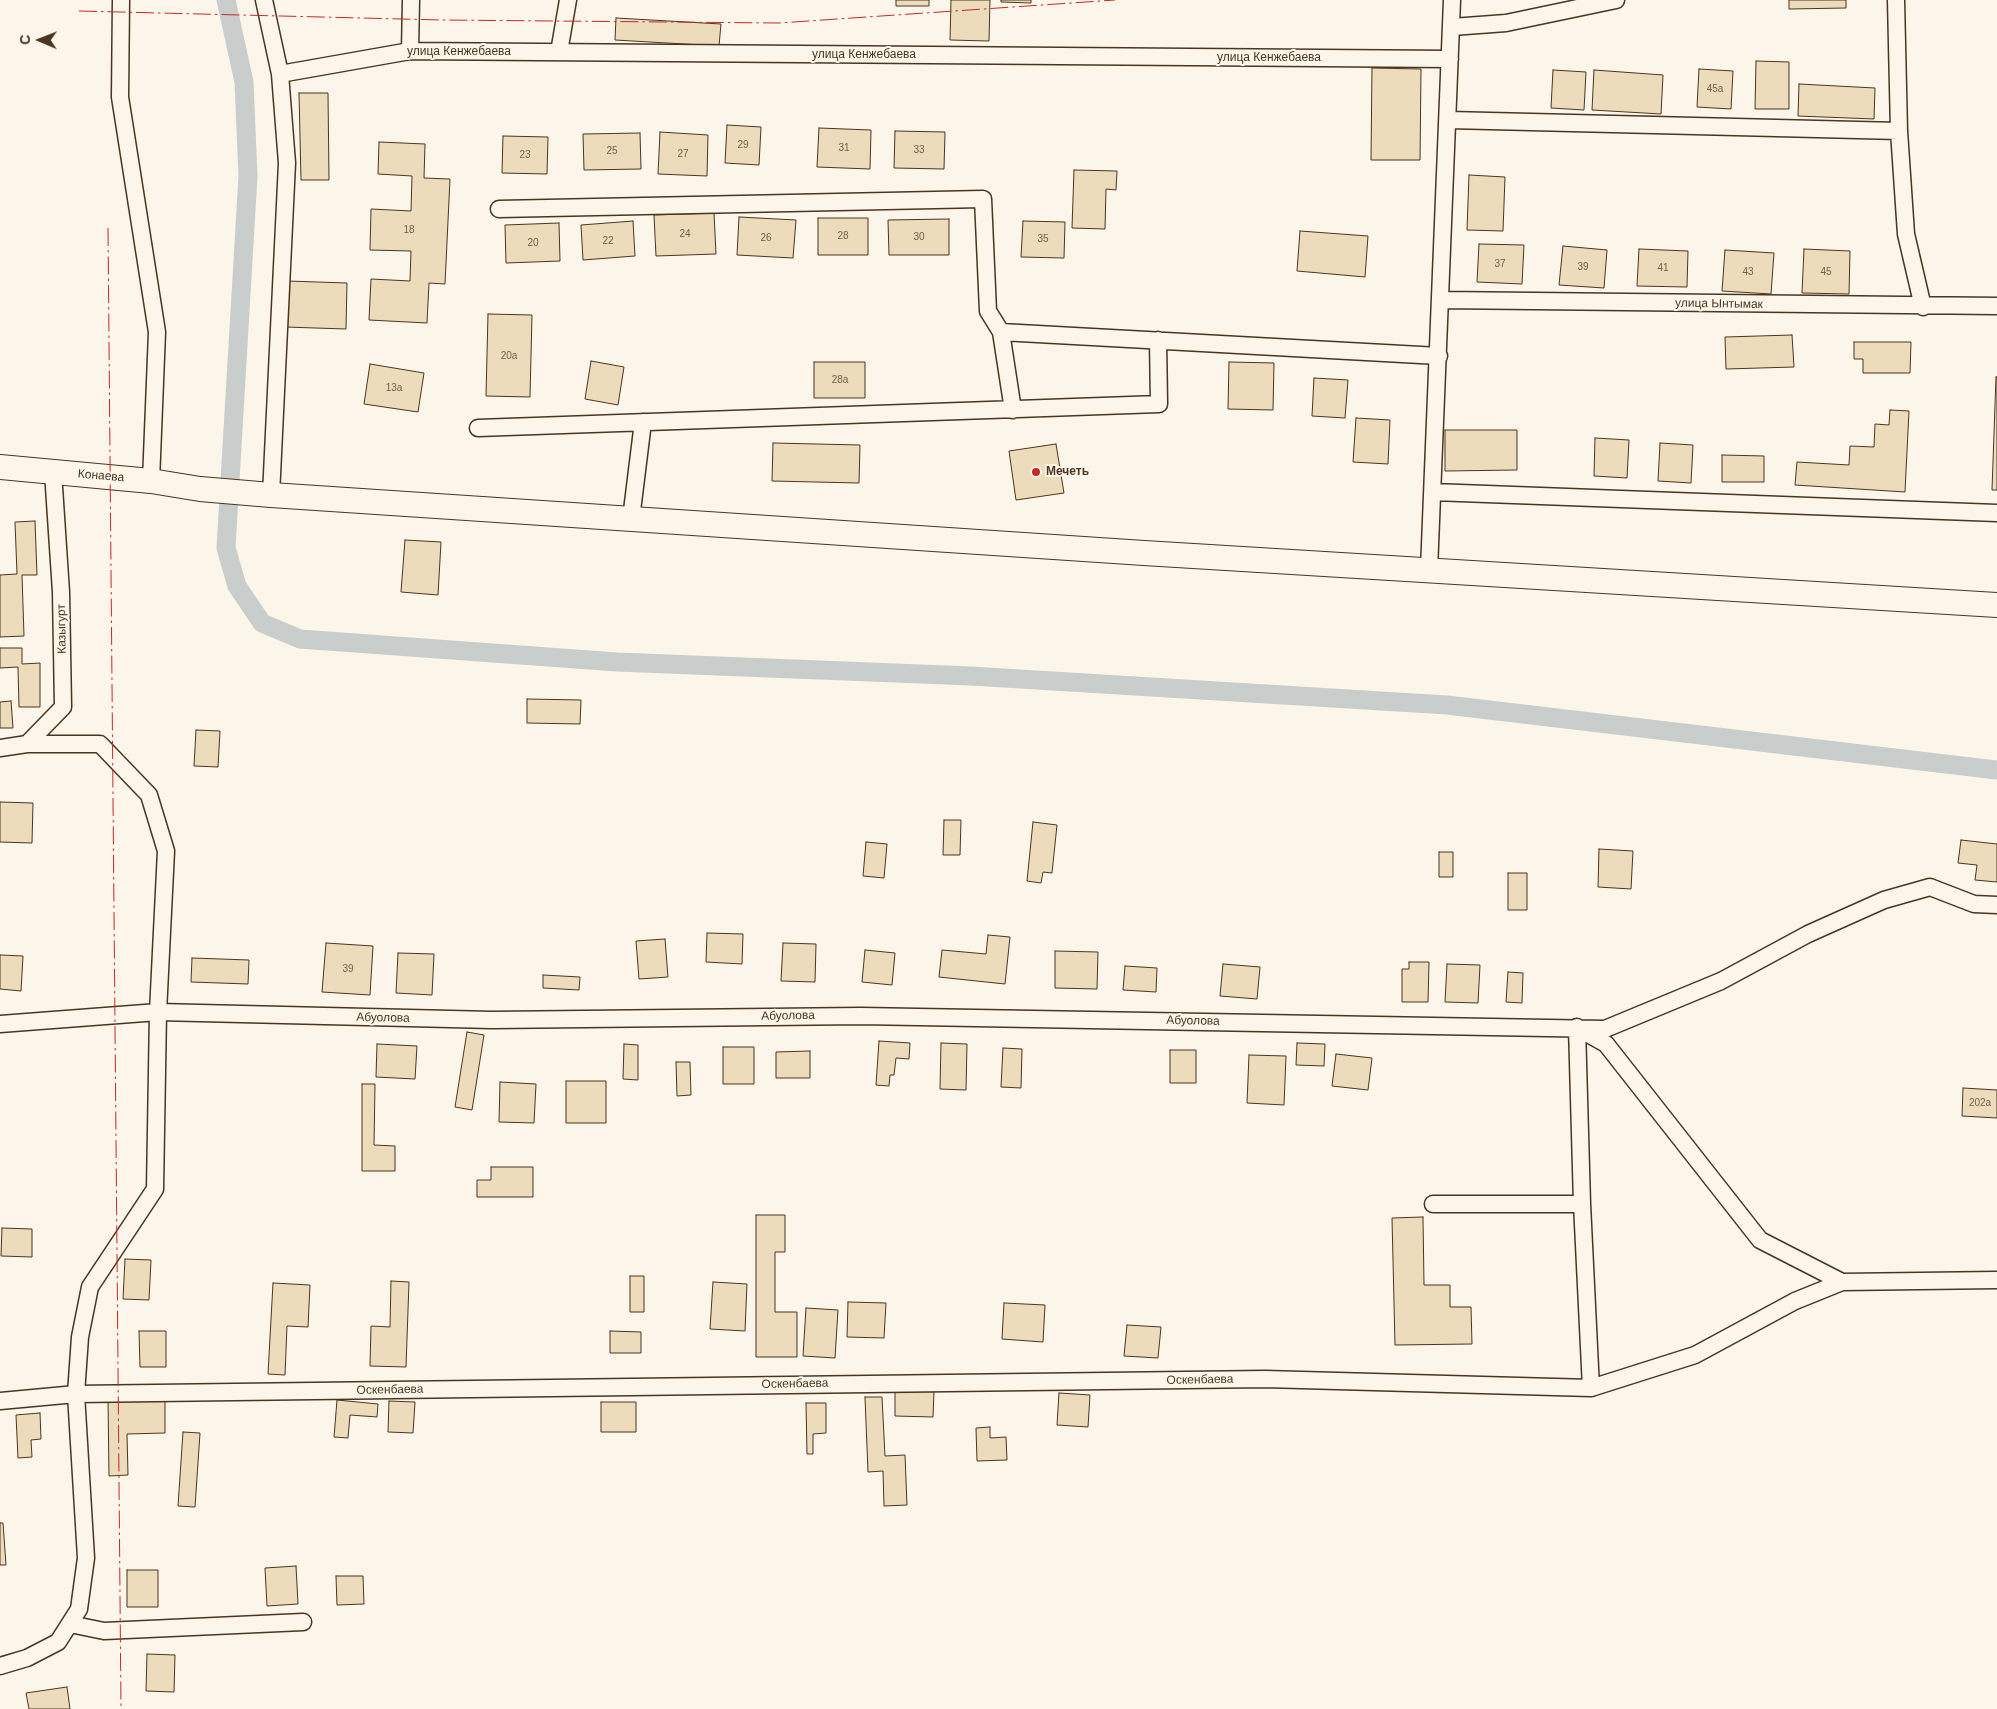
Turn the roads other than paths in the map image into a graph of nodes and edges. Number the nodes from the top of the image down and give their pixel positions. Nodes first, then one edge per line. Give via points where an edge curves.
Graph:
1 (121, 0) edge
2 (264, 0) edge
3 (411, 0) edge
4 (568, 0) edge
5 (1452, 0) edge
6 (1616, 0) edge
7 (1896, 0) edge
8 (1452, 27) junction
9 (410, 51) junction
10 (559, 52) junction
11 (1450, 59) junction
12 (280, 74) junction
13 (1448, 120) junction
14 (1899, 130) junction
15 (499, 209) dead end
16 (1441, 300) junction
17 (1997, 306) edge
18 (1923, 307) junction
19 (1001, 332) junction
20 (1158, 340) junction
21 (1439, 356) junction
22 (1013, 410) junction
23 (643, 422) junction
24 (478, 428) dead end
25 (0, 467) edge
26 (53, 472) junction
27 (151, 481) junction
28 (1433, 492) junction
29 (260, 494) junction
30 (1997, 513) edge
31 (632, 519) junction
32 (1429, 570) junction
33 (1997, 604) edge
34 (27, 744) junction
35 (0, 748) edge
36 (1997, 905) edge
37 (158, 1012) junction
38 (0, 1024) edge
39 (1577, 1027) junction
40 (1433, 1204) dead end
41 (1582, 1204) junction
42 (1997, 1280) edge
43 (1842, 1282) junction
44 (1591, 1388) junction
45 (76, 1394) junction
46 (0, 1401) edge
47 (303, 1622) dead end
48 (70, 1624) junction
49 (0, 1666) edge

1 - 27 street via 120,97 157,332
2 - 12 street
3 - 9 street
4 - 10 street
5 - 8 street
6 - 8 street via 1506,23
7 - 14 street
8 - 11 street
9 - 10 street, улица Кенжебаева
9 - 12 street, улица Кенжебаева
10 - 11 street, улица Кенжебаева
11 - 13 street
12 - 29 street via 286,163
13 - 14 street
13 - 16 street
14 - 18 street via 1906,234
15 - 19 street via 983,199 988,311
16 - 18 street, улица Ынтымак
16 - 21 street
17 - 18 street, улица Ынтымак
19 - 20 street
19 - 22 street
20 - 21 street
20 - 22 street via 1159,404
21 - 28 street
22 - 23 street
23 - 24 street
23 - 31 street
25 - 26 main road, Конаева
26 - 27 main road, Конаева
26 - 34 street, Казыгурт via 62,592 63,707
27 - 29 main road, Конаева
28 - 30 street
28 - 32 street
29 - 31 main road, Конаева
31 - 32 main road, Конаева
32 - 33 main road, Конаева
34 - 35 street
34 - 37 street via 100,744 149,795 166,851
36 - 39 street, Абуолова via 1974,904 1930,887 1884,900 1679,999 1605,1029
37 - 38 street, Абуолова
37 - 39 street, Абуолова via 492,1020 861,1016
37 - 45 street via 155,1190 90,1287 80,1338
39 - 41 street
39 - 43 street via 1606,1044 1760,1240
40 - 41 street
41 - 44 street
42 - 43 street
43 - 44 street, Оскенбаева via 1795,1301 1695,1354
44 - 45 street, Оскенбаева via 1265,1379
45 - 46 street, Оскенбаева
45 - 48 street via 86,1558 79,1609
47 - 48 street via 104,1631
48 - 49 street via 58,1642 27,1658

